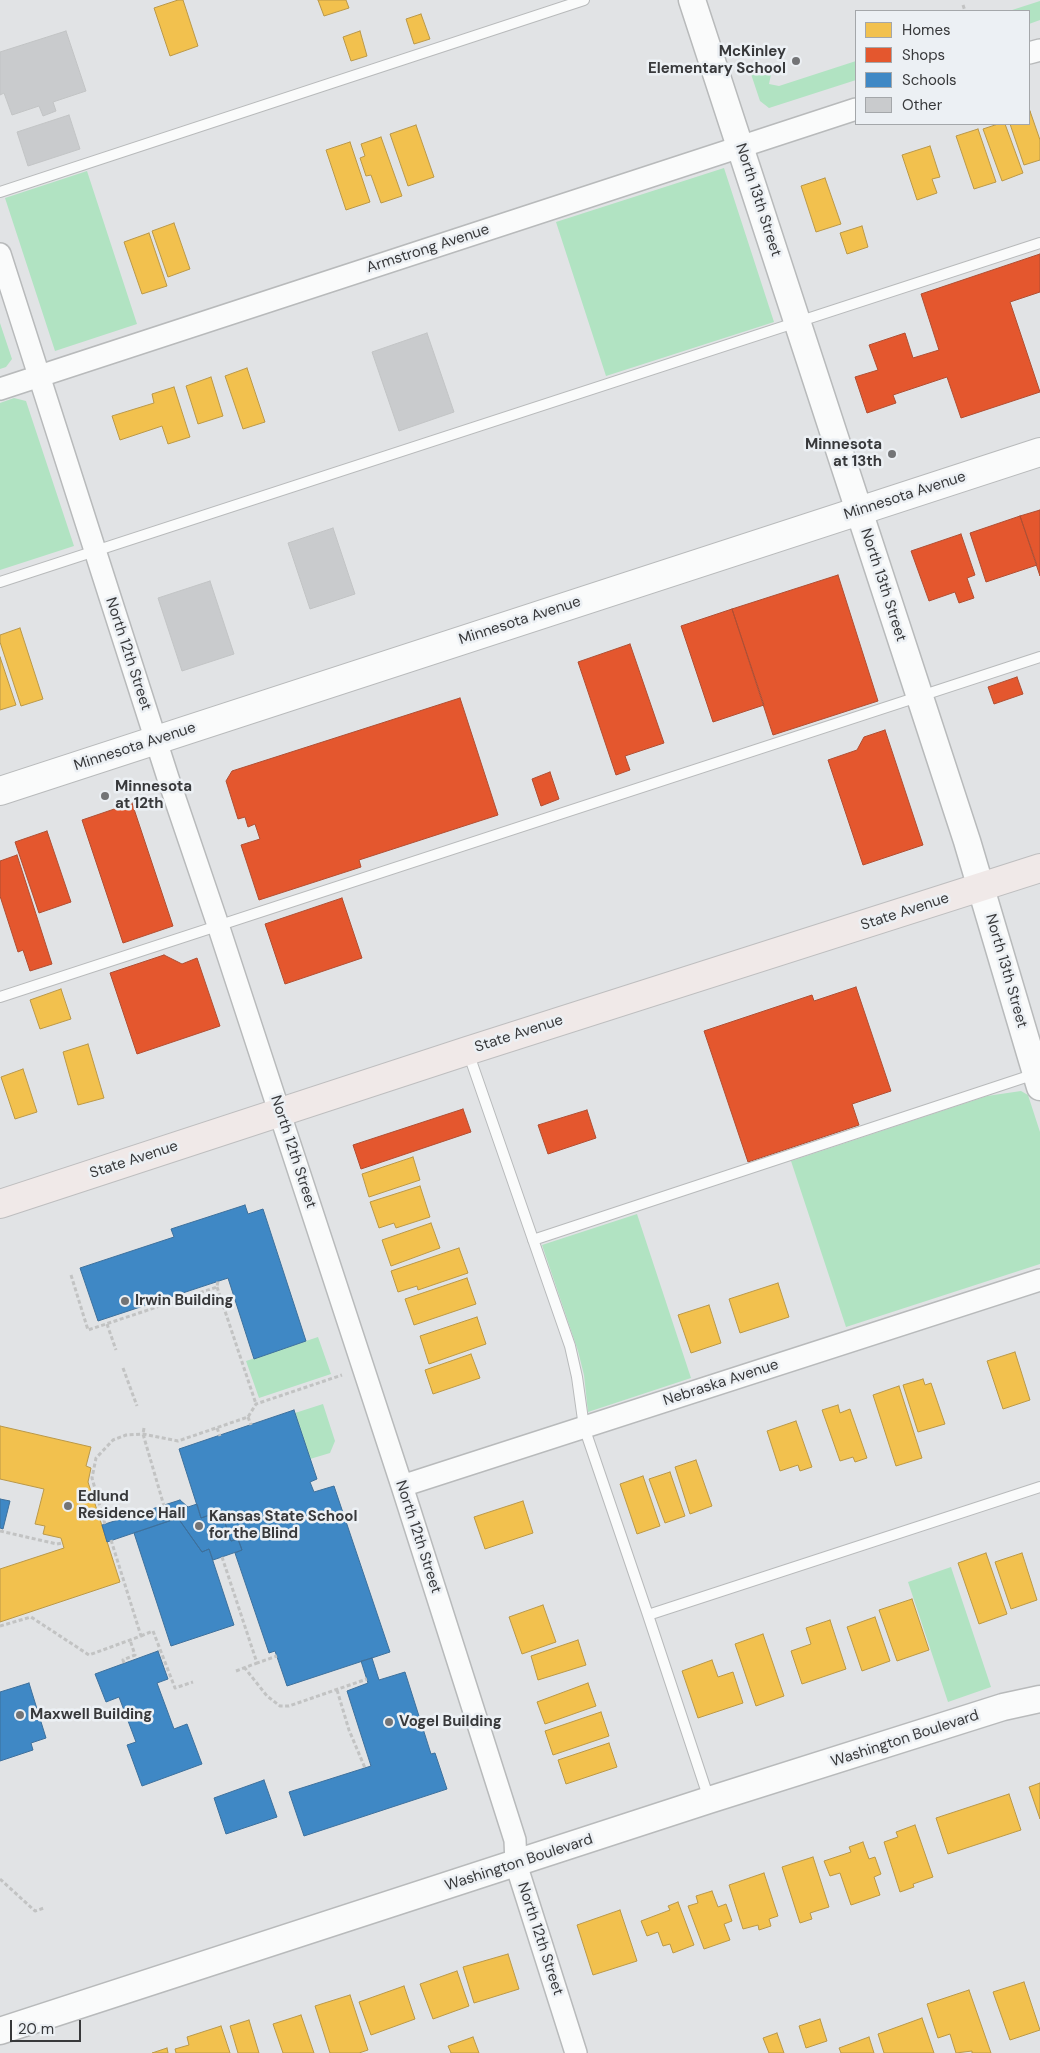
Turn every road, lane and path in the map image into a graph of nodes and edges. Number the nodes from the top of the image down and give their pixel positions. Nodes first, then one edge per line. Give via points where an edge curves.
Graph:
1 (584, 0) edge
2 (692, 0) edge
3 (963, 5) dead end
4 (965, 10) edge
5 (855, 110) edge
6 (740, 147) junction
7 (0, 192) edge
8 (1040, 243) edge
9 (0, 254) edge
10 (798, 322) junction
11 (39, 376) junction
12 (0, 389) edge
13 (1040, 452) edge
14 (859, 511) junction
15 (95, 550) junction
16 (0, 582) edge
17 (1040, 657) edge
18 (919, 696) junction
19 (156, 740) junction
20 (0, 791) edge
21 (1040, 868) edge
22 (981, 888) junction
23 (218, 926) junction
24 (0, 998) edge
25 (468, 1050) junction
26 (1038, 1080) edge
27 (280, 1112) junction
28 (0, 1204) edge
29 (533, 1240) junction
30 (71, 1275) dead end
31 (1040, 1280) edge
32 (218, 1281) dead end
33 (217, 1287) junction
34 (107, 1324) junction
35 (116, 1350) dead end
36 (123, 1368) dead end
37 (345, 1374) dead end
38 (256, 1404) junction
39 (136, 1406) dead end
40 (248, 1417) junction
41 (251, 1425) dead end
42 (584, 1427) junction
43 (144, 1428) dead end
44 (217, 1428) junction
45 (143, 1434) junction
46 (220, 1436) dead end
47 (402, 1486) junction
48 (1040, 1487) edge
49 (164, 1506) dead end
50 (105, 1524) dead end
51 (0, 1531) edge
52 (111, 1540) dead end
53 (62, 1543) dead end
54 (222, 1557) dead end
55 (648, 1615) junction
56 (0, 1626) edge
57 (141, 1636) junction
58 (130, 1640) junction
59 (277, 1656) dead end
60 (124, 1663) dead end
61 (257, 1663) junction
62 (244, 1667) junction
63 (236, 1670) dead end
64 (367, 1679) dead end
65 (193, 1682) dead end
66 (337, 1690) junction
67 (1040, 1699) edge
68 (365, 1768) dead end
69 (710, 1800) junction
70 (516, 1864) junction
71 (0, 1879) edge
72 (44, 1908) dead end
73 (0, 2031) edge
74 (573, 2052) edge

1 - 7 lane
2 - 6 street, North 13th Street
3 - 4 path
5 - 6 street, Armstrong Avenue
6 - 10 street, North 13th Street
6 - 11 street, Armstrong Avenue
8 - 10 lane
9 - 11 street, North 12th Street
10 - 14 street, North 13th Street
10 - 15 lane
11 - 12 street, Armstrong Avenue
11 - 15 street, North 12th Street
13 - 14 main road, Minnesota Avenue
14 - 18 street, North 13th Street
14 - 19 main road, Minnesota Avenue
15 - 16 lane
15 - 19 street, North 12th Street
17 - 18 lane
18 - 22 street, North 13th Street
18 - 23 lane
19 - 20 main road, Minnesota Avenue
19 - 23 street, North 12th Street
21 - 22 main road, State Avenue
22 - 25 main road, State Avenue
22 - 26 street, North 13th Street
23 - 24 lane
23 - 27 street, North 12th Street
25 - 27 main road, State Avenue
25 - 29 lane
26 - 29 lane
27 - 28 main road, State Avenue
27 - 47 street, North 12th Street
29 - 42 lane via 570,1346
30 - 34 path via 88,1330
31 - 42 street, Nebraska Avenue
32 - 33 path
33 - 34 path
33 - 38 path
34 - 35 path
36 - 39 path
37 - 38 path
38 - 40 path
40 - 41 path
40 - 44 path
42 - 47 street, Nebraska Avenue
42 - 55 lane
43 - 45 path
44 - 45 path via 178,1442
44 - 46 path
45 - 49 path
45 - 50 path via 113,1440 96,1458 92,1478
47 - 70 street, North 12th Street via 515,1840
48 - 55 lane
51 - 53 path
52 - 57 path
54 - 61 path
55 - 69 lane
56 - 58 path via 31,1617 88,1655
57 - 58 path
57 - 65 path via 153,1631 174,1688
58 - 60 path via 135,1655 123,1660
59 - 61 path
61 - 62 path
62 - 63 path
62 - 66 path via 278,1706 289,1706
64 - 66 path
66 - 68 path
67 - 69 street, Washington Boulevard via 1004,1707
69 - 70 street, Washington Boulevard
70 - 73 street, Washington Boulevard
70 - 74 street, North 12th Street
71 - 72 path via 35,1911

